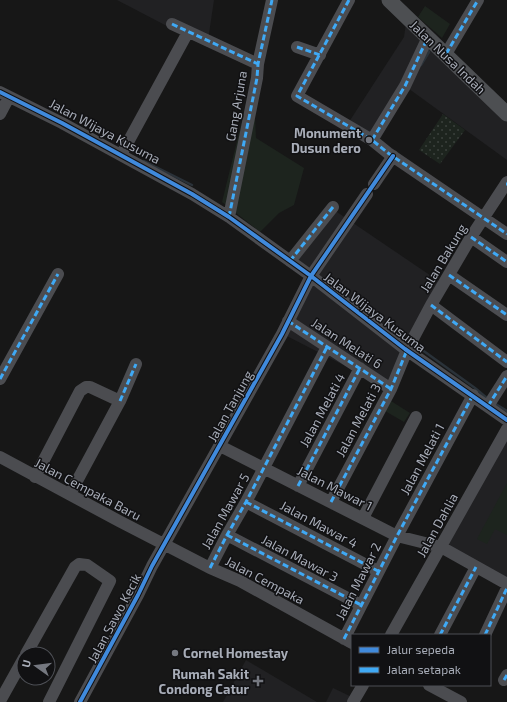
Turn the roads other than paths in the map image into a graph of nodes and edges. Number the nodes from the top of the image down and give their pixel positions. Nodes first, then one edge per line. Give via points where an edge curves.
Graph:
1 (272, 0) edge
2 (349, 0) edge
3 (390, 0) edge
4 (478, 0) edge
5 (172, 24) dead end
6 (188, 32) junction
7 (428, 37) junction
8 (296, 47) dead end
9 (446, 54) junction
10 (320, 55) junction
11 (258, 64) junction
12 (5, 94) edge
13 (0, 114) edge
14 (507, 114) edge
15 (372, 140) junction
16 (121, 155) junction
17 (393, 156) junction
18 (507, 183) edge
19 (374, 184) dead end
20 (367, 194) dead end
21 (333, 207) dead end
22 (229, 217) junction
23 (484, 217) junction
24 (507, 234) edge
25 (471, 237) junction
26 (290, 261) junction
27 (507, 262) edge
28 (58, 274) dead end
29 (449, 275) junction
30 (311, 276) junction
31 (431, 305) junction
32 (507, 316) edge
33 (288, 321) junction
34 (328, 347) junction
35 (407, 350) junction
36 (507, 362) edge
37 (136, 364) dead end
38 (360, 368) junction
39 (507, 376) edge
40 (0, 379) edge
41 (391, 389) junction
42 (473, 396) junction
43 (120, 401) junction
44 (489, 404) junction
45 (416, 417) dead end
46 (507, 420) edge
47 (507, 428) edge
48 (220, 446) junction
49 (0, 457) edge
50 (264, 468) junction
51 (35, 477) junction
52 (298, 486) junction
53 (70, 494) junction
54 (246, 502) junction
55 (331, 502) junction
56 (363, 518) junction
57 (227, 535) junction
58 (397, 536) junction
59 (164, 543) junction
60 (441, 547) junction
61 (476, 567) junction
62 (210, 568) junction
63 (378, 571) junction
64 (507, 584) edge
65 (507, 588) edge
66 (361, 605) junction
67 (392, 634) edge
68 (441, 634) edge
69 (485, 634) edge
70 (348, 641) edge
71 (30, 646) edge
72 (16, 672) edge
73 (362, 686) edge
74 (432, 686) edge
75 (0, 701) edge
76 (49, 702) edge
77 (80, 702) edge
78 (353, 702) edge
79 (461, 702) edge

1 - 11 street, Gang Arjuna
2 - 10 street
3 - 7 main road, Jalan Nusa Indah
4 - 9 street
5 - 6 street
6 - 11 street
6 - 16 street
7 - 9 main road, Jalan Nusa Indah
7 - 15 street via 405,86
8 - 10 street
9 - 14 main road, Jalan Nusa Indah
10 - 15 street via 297,96
11 - 22 street, Gang Arjuna
12 - 13 street
12 - 16 street, Jalan Wijaya Kusuma
15 - 17 street
16 - 22 street, Jalan Wijaya Kusuma
17 - 19 street
17 - 23 street
18 - 23 street, Jalan Bakung
20 - 30 street, Jalan Tanjung
21 - 26 street
22 - 26 street, Jalan Wijaya Kusuma
23 - 24 street
23 - 25 street, Jalan Bakung
25 - 27 street
25 - 29 street, Jalan Bakung
26 - 30 street, Jalan Wijaya Kusuma
28 - 40 street
29 - 31 street, Jalan Bakung
29 - 32 street
30 - 33 street, Jalan Tanjung
30 - 35 street, Jalan Wijaya Kusuma
31 - 35 street, Jalan Bakung
31 - 36 street
33 - 34 street, Jalan Melati 6
33 - 48 street, Jalan Tanjung
34 - 38 street, Jalan Melati 6
34 - 50 street, Jalan Mawar 5
35 - 41 street, Jalan Melati 3
35 - 42 street, Jalan Wijaya Kusuma
37 - 43 street
38 - 41 street, Jalan Melati 6
38 - 52 street, Jalan Melati 4
39 - 44 street
41 - 55 street, Jalan Melati 3
42 - 44 street, Jalan Wijaya Kusuma
42 - 58 street, Jalan Melati 1
43 - 51 street via 90,387 83,388
43 - 53 street
44 - 46 street, Jalan Wijaya Kusuma
45 - 56 street
47 - 60 street, Jalan Dahlia
48 - 50 street, Jalan Mawar 1
48 - 59 street, Jalan Tanjung
49 - 51 street, Jalan Cempaka Baru
50 - 52 street, Jalan Mawar 1
50 - 54 street, Jalan Mawar 5
51 - 53 street, Jalan Cempaka Baru
52 - 55 street, Jalan Mawar 1
53 - 59 street, Jalan Cempaka Baru
54 - 57 street, Jalan Mawar 5
54 - 63 street, Jalan Mawar 4
55 - 56 street, Jalan Mawar 1
56 - 58 street, Jalan Mawar 1
57 - 62 street, Jalan Mawar 5
57 - 66 street, Jalan Mawar 3
58 - 60 street, Jalan Mawar 1
58 - 63 street, Jalan Mawar 2
59 - 62 street, Jalan Cempaka
59 - 77 street, Jalan Sawo Kecik
60 - 61 street, Jalan Mawar 1
60 - 67 street, Jalan Dahlia
61 - 64 street, Jalan Mawar 1
61 - 68 street
62 - 70 street, Jalan Cempaka via 240,581
63 - 66 street, Jalan Mawar 2
65 - 69 street
66 - 70 street, Jalan Mawar 2
71 - 76 street via 74,567 79,564 87,565 110,581
72 - 75 street
73 - 78 street
74 - 79 street

